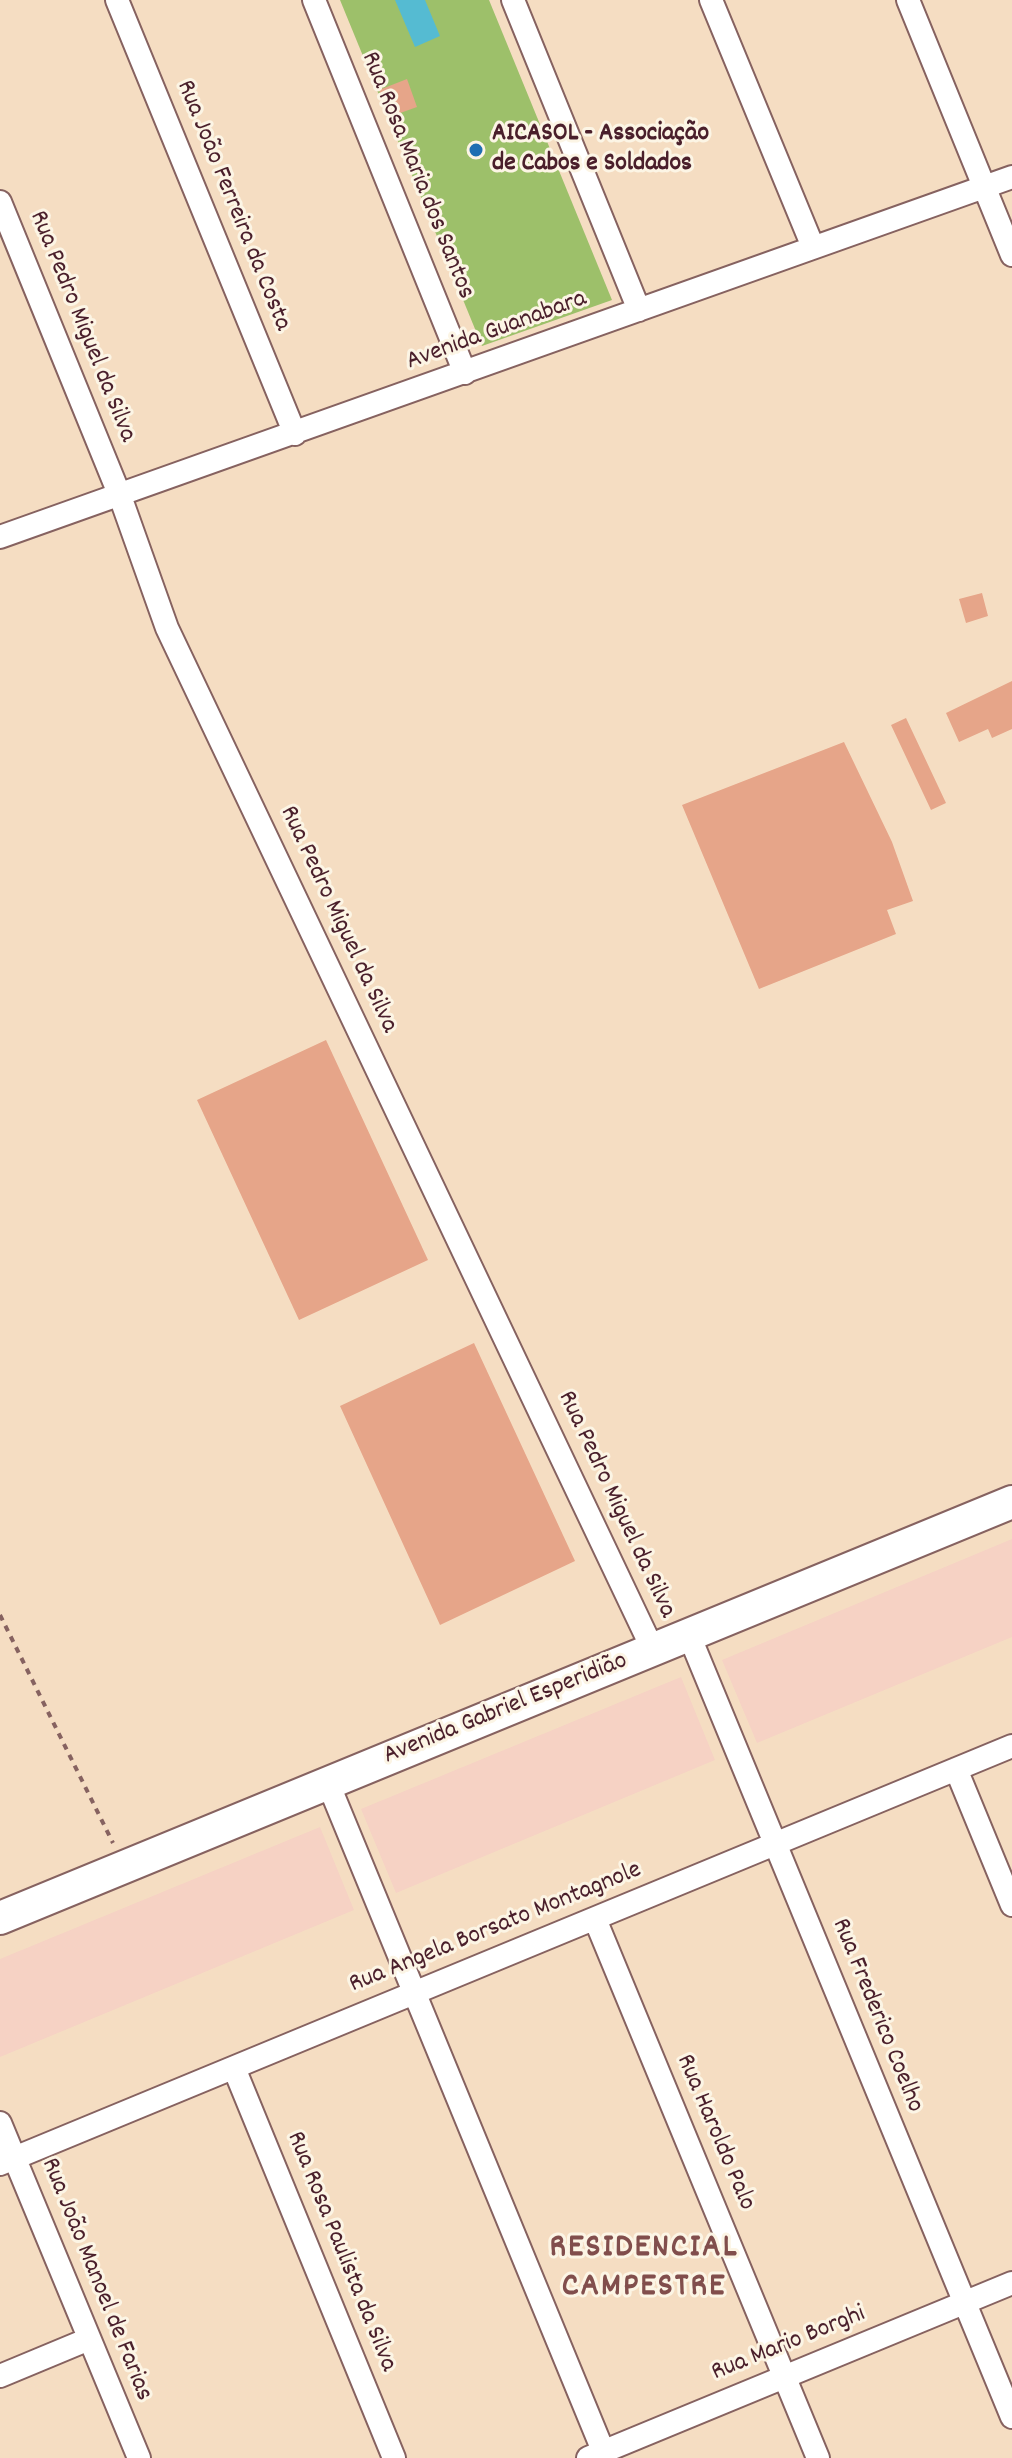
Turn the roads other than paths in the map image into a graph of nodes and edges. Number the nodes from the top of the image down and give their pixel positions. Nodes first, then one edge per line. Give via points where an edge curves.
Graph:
1 (117, 0) edge
2 (314, 0) edge
3 (513, 0) edge
4 (711, 0) edge
5 (908, 0) edge
6 (1012, 177) edge
7 (985, 186) junction
8 (0, 202) edge
9 (813, 247) junction
10 (1012, 255) edge
11 (639, 310) junction
12 (465, 373) junction
13 (295, 434) junction
14 (120, 496) junction
15 (0, 537) edge
16 (1012, 1502) edge
17 (689, 1635) junction
18 (653, 1650) junction
19 (1012, 1746) edge
20 (956, 1769) junction
21 (328, 1783) junction
22 (775, 1844) junction
23 (1012, 1905) edge
24 (0, 1918) edge
25 (595, 1919) junction
26 (414, 1993) junction
27 (234, 2068) junction
28 (0, 2123) edge
29 (7, 2161) edge
30 (1012, 2283) edge
31 (964, 2302) junction
32 (89, 2339) junction
33 (0, 2376) edge
34 (784, 2377) junction
35 (1012, 2417) edge
36 (599, 2456) edge
37 (139, 2458) edge
38 (394, 2458) edge
39 (818, 2458) edge

1 - 13 street, Rua João Ferreira da Costa
2 - 12 street, Rua Rosa Maria dos Santos
3 - 11 street
4 - 9 street
5 - 7 street
6 - 7 street, Avenida Guanabara
7 - 9 street, Avenida Guanabara
7 - 10 street
8 - 14 street, Rua Pedro Miguel da Silva
9 - 11 street, Avenida Guanabara
11 - 12 street, Avenida Guanabara
12 - 13 street, Avenida Guanabara
13 - 14 street, Avenida Guanabara
14 - 15 street, Avenida Guanabara
14 - 18 street, Rua Pedro Miguel da Silva via 167,628
16 - 17 main road, Avenida Gabriel Esperidião
17 - 18 main road, Avenida Gabriel Esperidião
17 - 22 street, Rua Frederico Coelho
18 - 21 main road, Avenida Gabriel Esperidião
19 - 20 street, Rua Angela Borsato Montagnole
20 - 22 street, Rua Angela Borsato Montagnole
20 - 23 street
21 - 24 main road, Avenida Gabriel Esperidião
21 - 26 street
22 - 25 street, Rua Angela Borsato Montagnole
22 - 31 street, Rua Frederico Coelho
25 - 26 street, Rua Angela Borsato Montagnole
25 - 34 street, Rua Haroldo Palo
26 - 27 street, Rua Angela Borsato Montagnole
26 - 36 street
27 - 29 street, Rua Angela Borsato Montagnole
27 - 38 street, Rua Rosa Paulista da Silva
28 - 29 street, Rua João Manoel de Farias
29 - 32 street, Rua João Manoel de Farias
30 - 31 street, Rua Mario Borghi
31 - 34 street, Rua Mario Borghi
31 - 35 street, Rua Frederico Coelho
32 - 33 street
32 - 37 street, Rua João Manoel de Farias
34 - 36 street, Rua Mario Borghi
34 - 39 street, Rua Haroldo Palo

